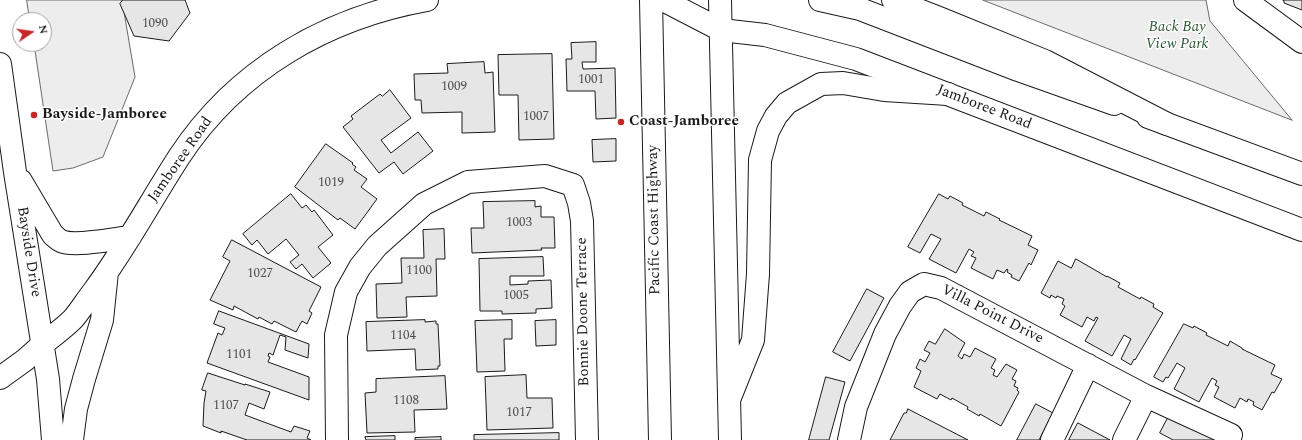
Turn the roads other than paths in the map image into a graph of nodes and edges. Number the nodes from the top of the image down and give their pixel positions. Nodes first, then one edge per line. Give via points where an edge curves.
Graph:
1 (427, 0) edge
2 (651, 0) edge
3 (663, 0) edge
4 (720, 0) edge
5 (820, 0) edge
6 (893, 0) edge
7 (1245, 0) edge
8 (721, 30) junction
9 (1302, 42) edge
10 (0, 64) edge
11 (948, 94) junction
12 (1167, 124) junction
13 (15, 172) junction
14 (1302, 174) edge
15 (1302, 230) edge
16 (130, 237) junction
17 (107, 272) junction
18 (43, 344) junction
19 (1088, 365) junction
20 (0, 378) edge
21 (1146, 396) junction
22 (729, 400) junction
23 (1231, 435) dead end
24 (53, 440) edge
25 (72, 440) edge
26 (337, 440) edge
27 (587, 440) edge
28 (660, 440) edge
29 (730, 440) edge
30 (850, 440) edge
31 (1052, 440) edge
32 (1124, 440) edge

1 - 16 main road, Jamboree Road via 370,14 337,26 266,65 234,91 206,120 180,156
2 - 28 main road, Pacific Coast Highway
3 - 8 main road, Jamboree Road
4 - 8 main road
5 - 12 main road via 860,9
6 - 12 main road via 1045,61
7 - 9 main road
8 - 11 main road, Jamboree Road via 765,35 856,59
8 - 22 main road
10 - 13 main road, Bayside Drive
11 - 15 main road, Jamboree Road
11 - 22 main road via 884,90 843,83 821,84 787,103 776,116 768,131 760,160 758,274 753,340
12 - 14 main road
13 - 16 main road via 53,235 60,241 79,243
13 - 18 main road, Bayside Drive
16 - 17 main road, Jamboree Road
17 - 18 main road, Jamboree Road via 73,319
17 - 25 main road via 102,320 76,409
18 - 20 main road, Jamboree Road
18 - 24 main road, Bayside Drive
19 - 21 main road, Villa Point Drive
19 - 30 main road, Villa Point Drive via 941,288 924,284 910,292 884,334 856,407
19 - 31 main road
21 - 23 main road, Villa Point Drive
21 - 32 main road
22 - 29 main road
26 - 27 main road, Bonnie Doone Terrace via 336,335 346,292 360,267 377,246 424,204 468,182 545,176 573,185 582,221

